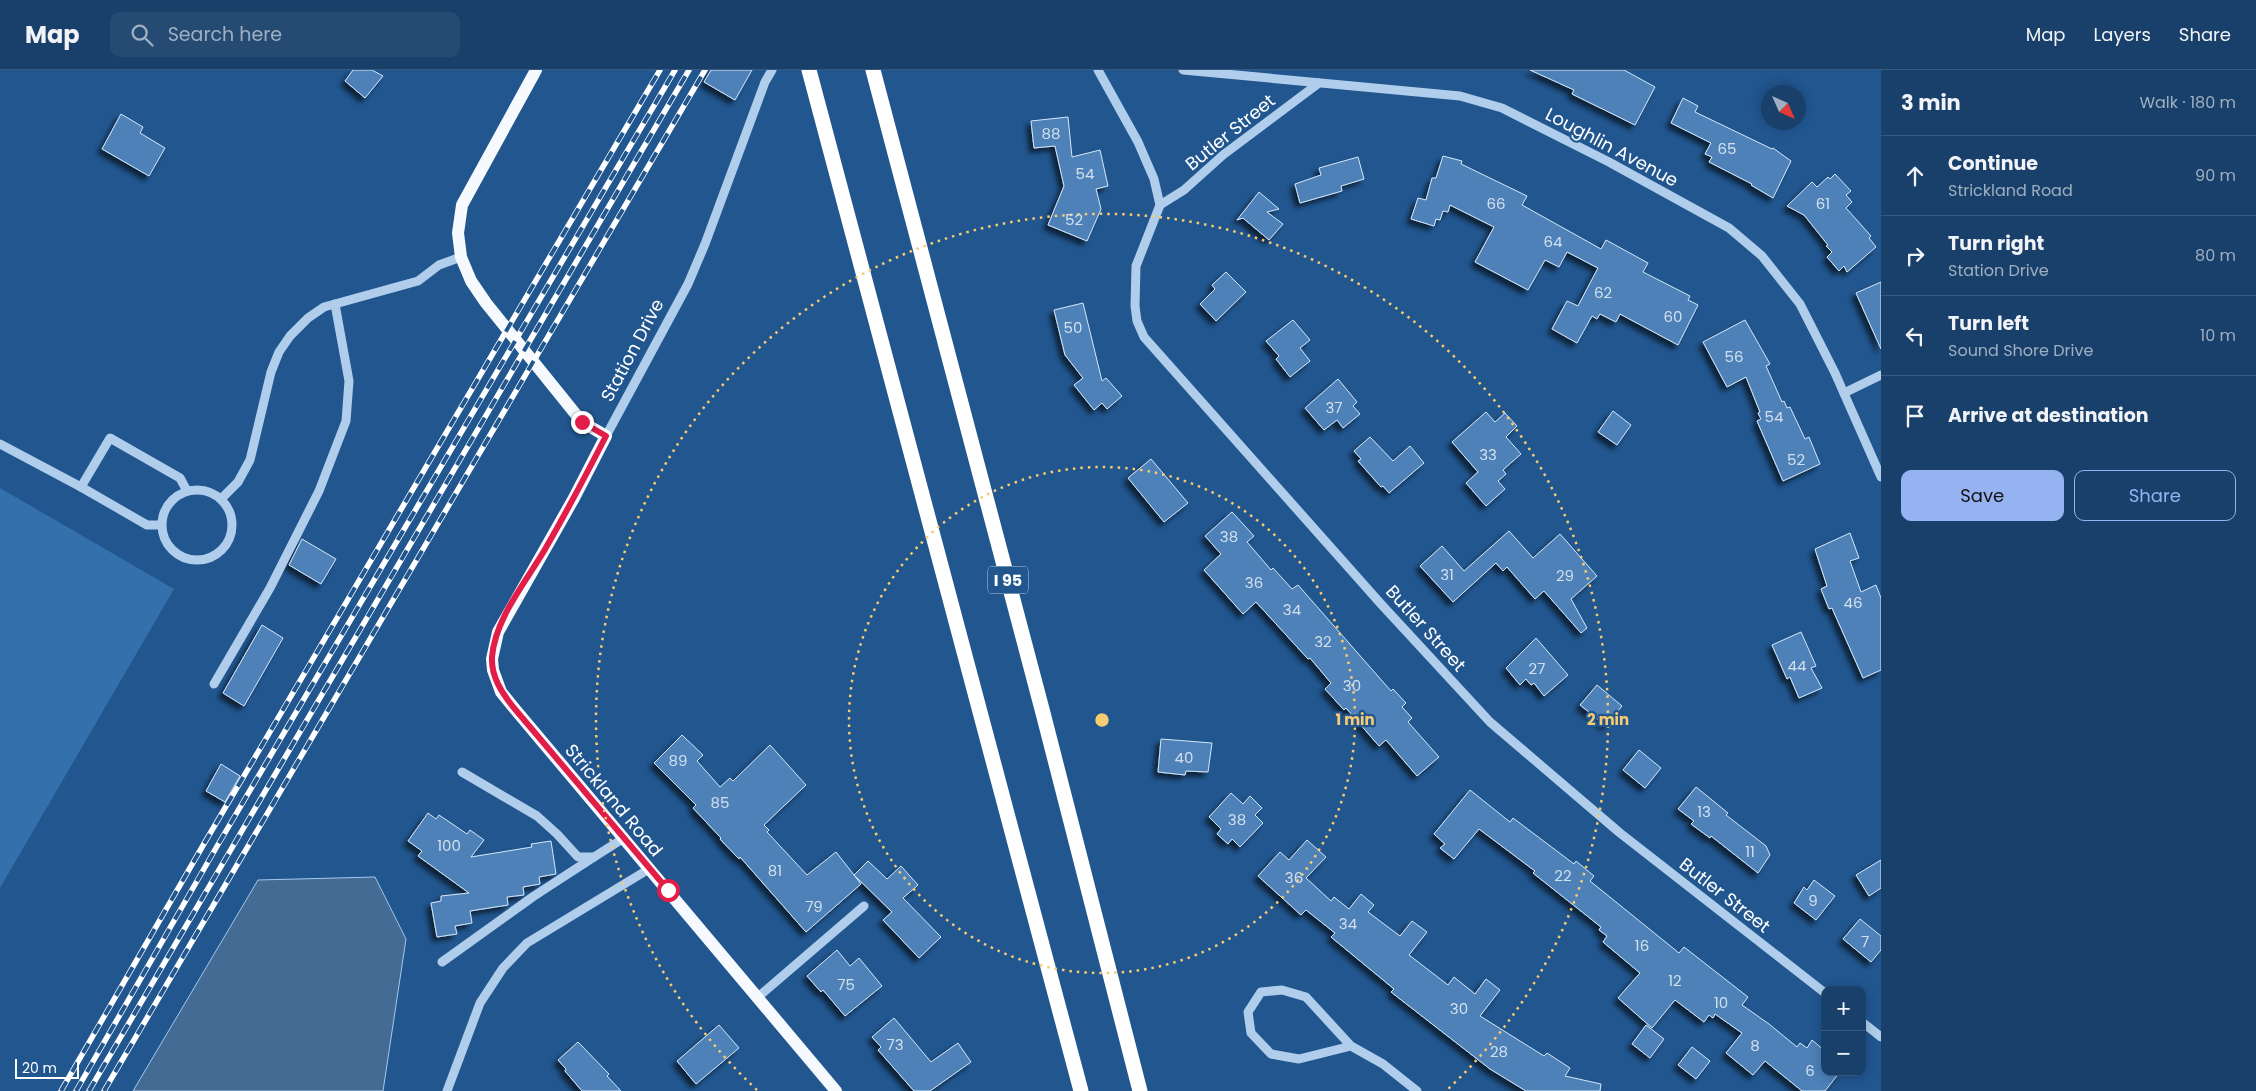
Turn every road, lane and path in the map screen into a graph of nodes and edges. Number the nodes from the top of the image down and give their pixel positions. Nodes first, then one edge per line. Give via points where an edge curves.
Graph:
1 (536, 70) edge
2 (772, 70) edge
3 (809, 70) edge
4 (873, 70) edge
5 (1098, 70) edge
6 (1183, 70) edge
7 (1320, 83) junction
8 (1160, 205) junction
9 (461, 257) junction
10 (335, 304) junction
11 (1881, 375) edge
12 (1844, 393) junction
13 (606, 436) junction
14 (0, 444) edge
15 (1881, 477) edge
16 (81, 487) junction
17 (187, 491) junction
18 (221, 499) junction
19 (161, 526) junction
20 (214, 684) dead end
21 (501, 692) joint
22 (462, 772) dead end
23 (624, 838) junction
24 (594, 857) junction
25 (649, 869) junction
26 (864, 906) dead end
27 (442, 962) dead end
28 (1821, 990) edge
29 (758, 997) junction
30 (1866, 1025) edge
31 (1881, 1037) edge
32 (1351, 1046) junction
33 (447, 1091) edge
34 (836, 1091) edge
35 (1081, 1091) edge
36 (1140, 1091) edge
37 (1417, 1091) edge

1 - 9 main road via 462,204 458,233
2 - 13 street, Station Drive via 688,284
3 - 35 highway
4 - 36 highway, I 95
5 - 8 street via 1138,142 1154,179
6 - 7 street, Loughlin Avenue
7 - 8 street, Butler Street via 1223,155 1184,190
7 - 12 street, Loughlin Avenue via 1460,96 1502,108 1729,228 1762,256 1800,304
8 - 28 street, Butler Street via 1136,266 1135,306 1144,337 1490,722 1620,833
9 - 10 street via 439,265 418,281
9 - 13 main road via 470,281 486,303 582,422
10 - 18 street via 308,318 279,352 271,372 252,455 238,482
10 - 20 street via 349,381 346,421 314,500 270,588
11 - 12 street
12 - 15 street, Loughlin Avenue
13 - 21 main road, Station Drive via 498,632 492,658
14 - 16 street
16 - 17 street via 110,438 180,478
16 - 19 street via 147,525
17 - 18 street via 201,490
17 - 19 street via 178,495 166,508
18 - 19 street via 231,517 230,538 220,551 207,559 183,558 171,550
21 - 23 main road, Strickland Road
22 - 24 street via 537,816 578,856
23 - 24 street
23 - 25 main road, Strickland Road
24 - 27 street
25 - 29 main road, Strickland Road
25 - 33 street via 527,943 502,968 480,1003
26 - 29 street
29 - 34 main road, Strickland Road
30 - 31 street
32 - 32 street via 1306,997 1282,990 1261,992 1248,1012 1251,1032 1271,1054 1299,1059
32 - 37 street via 1383,1064

